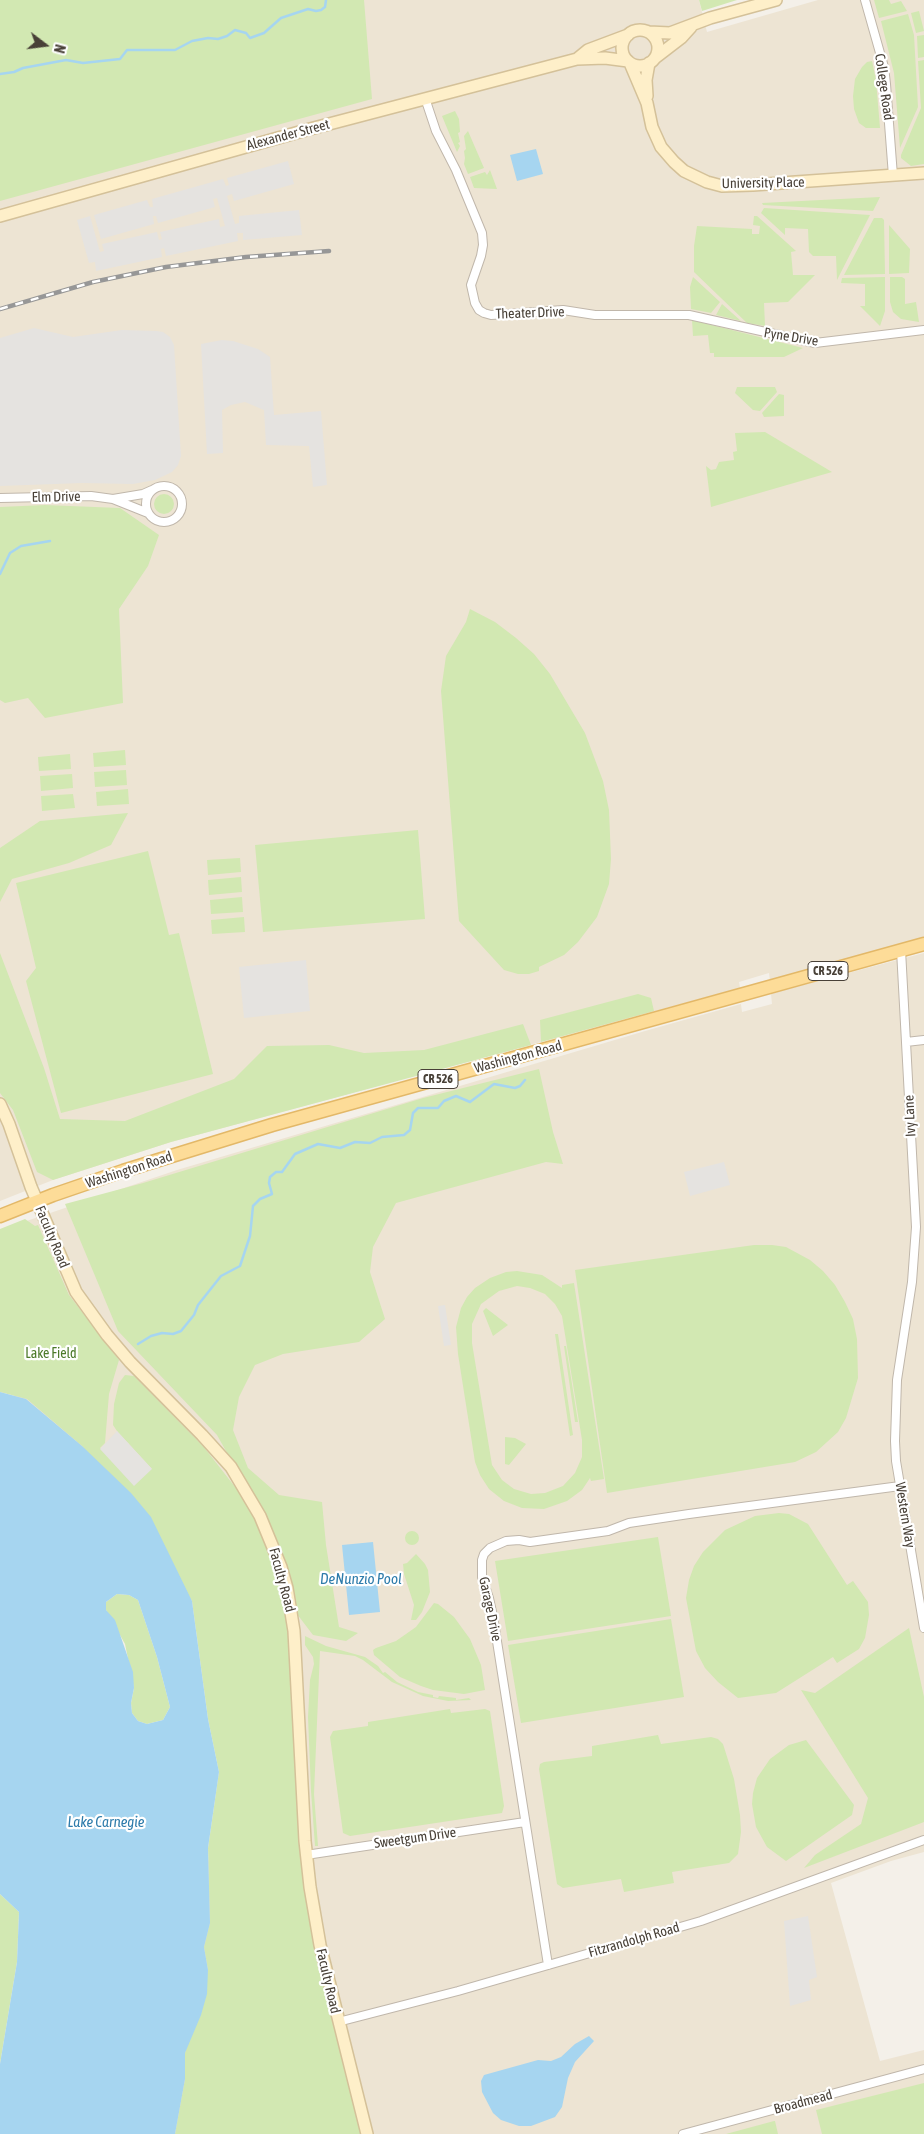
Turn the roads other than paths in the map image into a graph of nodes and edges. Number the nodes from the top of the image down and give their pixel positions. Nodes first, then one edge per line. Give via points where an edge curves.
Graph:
1 (776, 0) edge
2 (865, 0) edge
3 (692, 25) junction
4 (649, 32) junction
5 (628, 35) junction
6 (577, 59) junction
7 (652, 61) junction
8 (629, 62) junction
9 (425, 98) junction
10 (647, 103) junction
11 (924, 173) edge
12 (893, 176) junction
13 (0, 216) edge
14 (689, 315) joint
15 (924, 330) edge
16 (152, 490) junction
17 (0, 498) edge
18 (113, 499) junction
19 (148, 513) junction
20 (924, 944) edge
21 (901, 950) junction
22 (924, 1040) edge
23 (906, 1042) junction
24 (0, 1104) edge
25 (37, 1201) junction
26 (0, 1216) edge
27 (896, 1461) joint
28 (900, 1486) junction
29 (924, 1628) edge
30 (525, 1822) junction
31 (924, 1840) edge
32 (306, 1855) junction
33 (548, 1965) junction
34 (338, 2022) junction
35 (924, 2069) edge
36 (367, 2134) edge
37 (683, 2134) edge

1 - 3 street
2 - 12 street, College Road via 884,67
3 - 4 street via 670,33
3 - 7 street via 682,38
4 - 5 street via 640,30
4 - 7 street via 658,46
5 - 6 street, Alexander Street via 588,50
5 - 8 street via 622,45
6 - 8 street, Alexander Street via 605,58
6 - 9 street, Alexander Street
7 - 8 street via 639,66
7 - 10 street, University Place via 646,80
8 - 10 street, University Place
9 - 13 street, Alexander Street
9 - 14 street, Theater Drive via 436,131 482,233 482,256 471,286 479,310 491,315 563,310 595,316
10 - 12 street, University Place via 652,127 667,155 684,171 707,182 722,186
11 - 12 street, University Place
14 - 15 street, Pyne Drive via 815,343
16 - 18 street, Elm Drive
16 - 19 street via 146,503
16 - 19 street via 161,486 174,488 181,497 182,508 169,522 157,521
17 - 18 street, Elm Drive via 65,496
18 - 19 street, Elm Drive
20 - 21 main road, Washington Road / CR 526
21 - 23 street, Ivy Lane
21 - 25 main road, Washington Road / CR 526 via 272,1125 123,1170
22 - 23 street
23 - 27 street, Ivy Lane via 916,1252 897,1380
24 - 25 street, Faculty Road
25 - 26 main road, Washington Road / CR 526
25 - 32 street, Faculty Road via 67,1274 91,1313 130,1362 222,1456 247,1491 266,1528 287,1588 292,1614
27 - 28 street, Western Way
28 - 29 street, Western Way
28 - 30 street, Garage Drive via 629,1523 608,1531 530,1542 519,1540 490,1548 482,1560 482,1577 490,1598
30 - 32 street, Sweetgum Drive
30 - 33 street, Garage Drive
31 - 33 street, Fitzrandolph Road via 701,1921
32 - 34 street, Faculty Road via 320,1945
33 - 34 street, Fitzrandolph Road
34 - 36 street, Faculty Road
35 - 37 street, Broadmead

